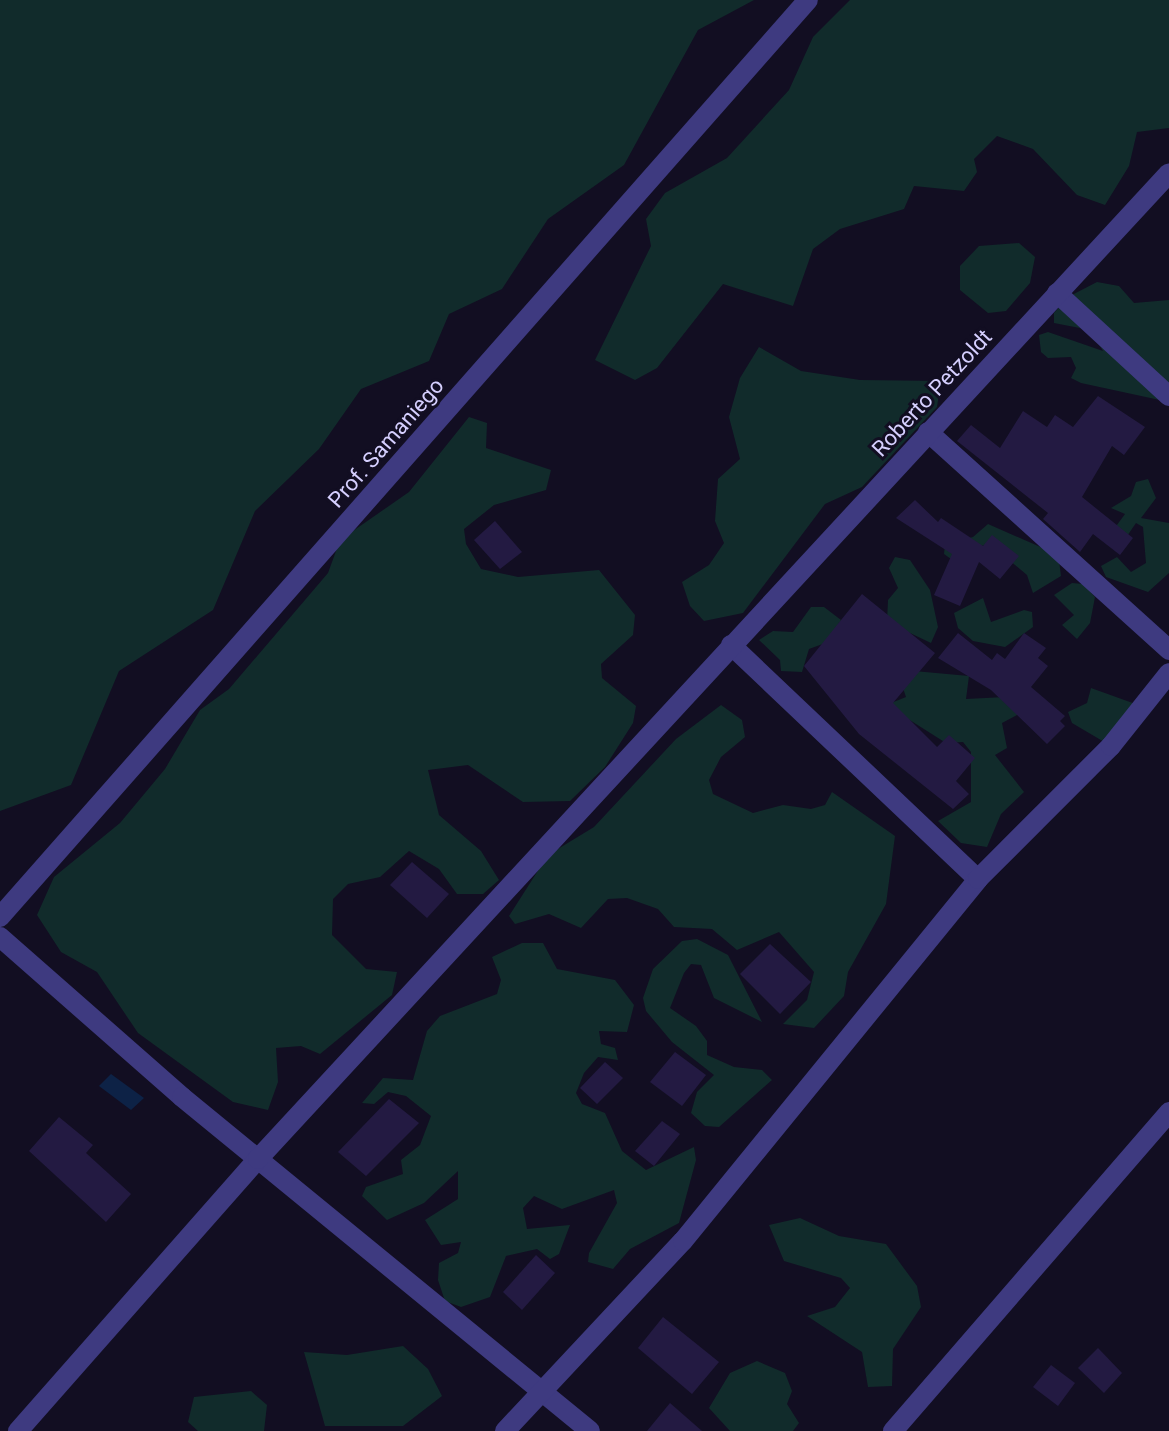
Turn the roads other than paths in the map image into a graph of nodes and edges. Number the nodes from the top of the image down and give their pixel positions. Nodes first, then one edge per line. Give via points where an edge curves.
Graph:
1 (808, 0) edge
2 (1169, 173) edge
3 (1057, 293) junction
4 (1169, 396) edge
5 (928, 432) junction
6 (731, 645) junction
7 (1169, 650) edge
8 (1169, 673) edge
9 (978, 879) junction
10 (0, 917) edge
11 (0, 937) edge
12 (1169, 1112) edge
13 (258, 1159) junction
14 (544, 1390) junction
15 (18, 1431) edge
16 (505, 1431) edge
17 (590, 1431) edge
18 (893, 1431) edge

1 - 10 street, Prof. Samaniego
2 - 3 street, Roberto Petzoldt
3 - 4 street
3 - 5 street, Roberto Petzoldt
5 - 6 street, Roberto Petzoldt
5 - 7 street
6 - 9 street
6 - 13 street, Roberto Petzoldt
8 - 9 street via 1111,746
9 - 14 street via 683,1241
11 - 13 street
12 - 18 street
13 - 14 street
13 - 15 street, Roberto Petzoldt
14 - 16 street
14 - 17 street

